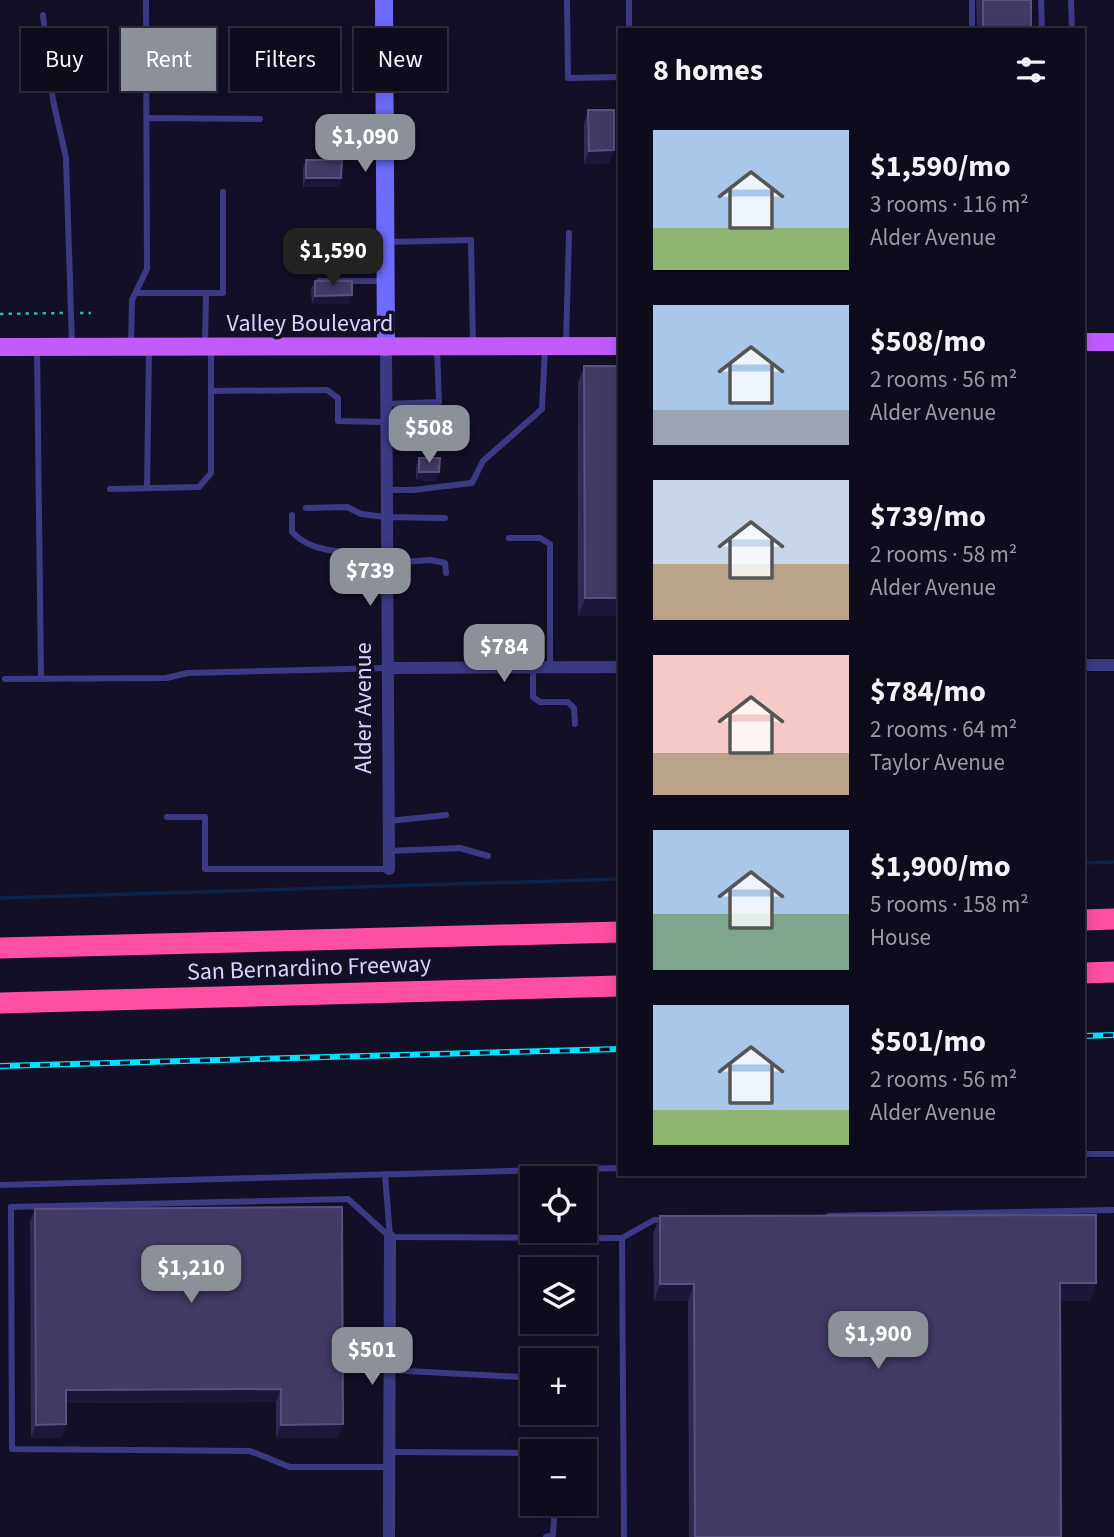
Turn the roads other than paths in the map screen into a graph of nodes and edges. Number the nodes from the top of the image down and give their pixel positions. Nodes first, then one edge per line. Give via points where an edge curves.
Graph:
1 (146, 0) edge
2 (384, 0) edge
3 (567, 0) edge
4 (629, 0) edge
5 (972, 0) edge
6 (1041, 0) edge
7 (1071, 0) edge
8 (43, 15) dead end
9 (629, 28) edge
10 (972, 28) edge
11 (1042, 28) edge
12 (1072, 28) edge
13 (618, 78) edge
14 (147, 118) junction
15 (260, 119) dead end
16 (223, 192) dead end
17 (569, 233) dead end
18 (384, 242) junction
19 (319, 281) edge
20 (385, 281) junction
21 (135, 293) junction
22 (206, 293) junction
23 (1085, 342) edge
24 (1114, 342) edge
25 (566, 346) junction
26 (618, 346) edge
27 (0, 347) edge
28 (37, 347) junction
29 (72, 347) junction
30 (140, 347) junction
31 (208, 347) junction
32 (386, 347) junction
33 (437, 347) junction
34 (472, 347) junction
35 (545, 347) junction
36 (211, 391) junction
37 (385, 404) junction
38 (385, 422) junction
39 (147, 488) junction
40 (110, 489) dead end
41 (386, 490) junction
42 (306, 508) dead end
43 (292, 515) dead end
44 (386, 517) junction
45 (445, 519) dead end
46 (509, 538) dead end
47 (386, 557) junction
48 (446, 573) dead end
49 (1085, 665) edge
50 (1114, 665) edge
51 (533, 667) junction
52 (550, 667) junction
53 (618, 667) edge
54 (387, 668) junction
55 (5, 679) dead end
56 (41, 679) junction
57 (575, 724) dead end
58 (446, 815) dead end
59 (167, 817) dead end
60 (389, 821) junction
61 (389, 851) junction
62 (488, 856) dead end
63 (389, 869) joint
64 (1114, 919) edge
65 (1085, 920) edge
66 (618, 932) edge
67 (0, 948) edge
68 (1114, 972) edge
69 (1085, 973) edge
70 (618, 986) edge
71 (0, 1003) edge
72 (1114, 1153) edge
73 (1085, 1154) edge
74 (618, 1168) edge
75 (385, 1174) junction
76 (0, 1185) edge
77 (1114, 1210) edge
78 (821, 1216) edge
79 (668, 1220) edge
80 (390, 1237) junction
81 (622, 1238) junction
82 (389, 1370) junction
83 (520, 1377) edge
84 (389, 1452) junction
85 (520, 1453) edge
86 (389, 1467) junction
87 (554, 1516) edge
88 (388, 1537) edge
89 (394, 1537) edge
90 (546, 1537) edge
91 (624, 1537) edge

1 - 14 lane
2 - 18 main road, Alder Avenue
3 - 13 lane via 568,78
4 - 9 lane
5 - 10 lane
6 - 11 lane
7 - 12 lane
8 - 29 lane via 53,100 66,158
14 - 15 lane
14 - 21 lane via 147,270
16 - 22 lane via 223,293
17 - 25 lane
18 - 20 main road, Alder Avenue
18 - 34 lane via 471,240
19 - 20 lane
20 - 32 main road, Alder Avenue
21 - 22 lane
21 - 30 lane via 132,300
22 - 31 lane
23 - 24 main road
25 - 26 main road, Valley Boulevard
25 - 35 main road, Valley Boulevard
27 - 28 main road, Valley Boulevard
28 - 29 main road, Valley Boulevard
28 - 56 lane
29 - 30 main road, Valley Boulevard
30 - 31 main road, Valley Boulevard
30 - 39 lane
31 - 32 main road, Valley Boulevard
31 - 36 lane
32 - 33 main road, Valley Boulevard
32 - 37 street, Alder Avenue
33 - 34 main road, Valley Boulevard
33 - 37 lane via 439,402
34 - 35 main road, Valley Boulevard
35 - 41 lane via 542,409 483,461 472,483
36 - 38 lane via 327,390 338,397 338,421
36 - 39 lane via 211,473 199,487
37 - 38 street, Alder Avenue
38 - 41 street, Alder Avenue
39 - 40 lane
41 - 44 street, Alder Avenue
42 - 44 lane via 347,507
43 - 47 lane via 292,533 302,543
44 - 45 lane
44 - 47 street, Alder Avenue
46 - 52 lane via 540,538 550,544
47 - 48 lane via 445,562
47 - 54 street, Alder Avenue
49 - 50 street
51 - 52 street
51 - 54 street
51 - 57 lane via 533,697 540,702 568,702 574,708
52 - 53 street
54 - 56 lane
54 - 60 street, Alder Avenue
55 - 56 lane
58 - 60 lane
59 - 63 lane via 205,817 205,869
60 - 61 street, Alder Avenue
61 - 62 lane via 460,849
61 - 63 street, Alder Avenue
64 - 65 highway
66 - 67 highway, San Bernardino Freeway
68 - 69 highway
70 - 71 highway, San Bernardino Freeway
72 - 73 lane
74 - 75 lane
75 - 76 lane
75 - 80 lane
77 - 78 lane
79 - 81 lane via 654,1220
80 - 81 lane
80 - 82 street
80 - 86 lane via 348,1199 11,1207 12,1450 250,1451 290,1467
81 - 91 lane
82 - 83 lane
82 - 84 street
84 - 85 lane
84 - 86 street
86 - 88 street
87 - 90 lane via 553,1535
88 - 89 lane

